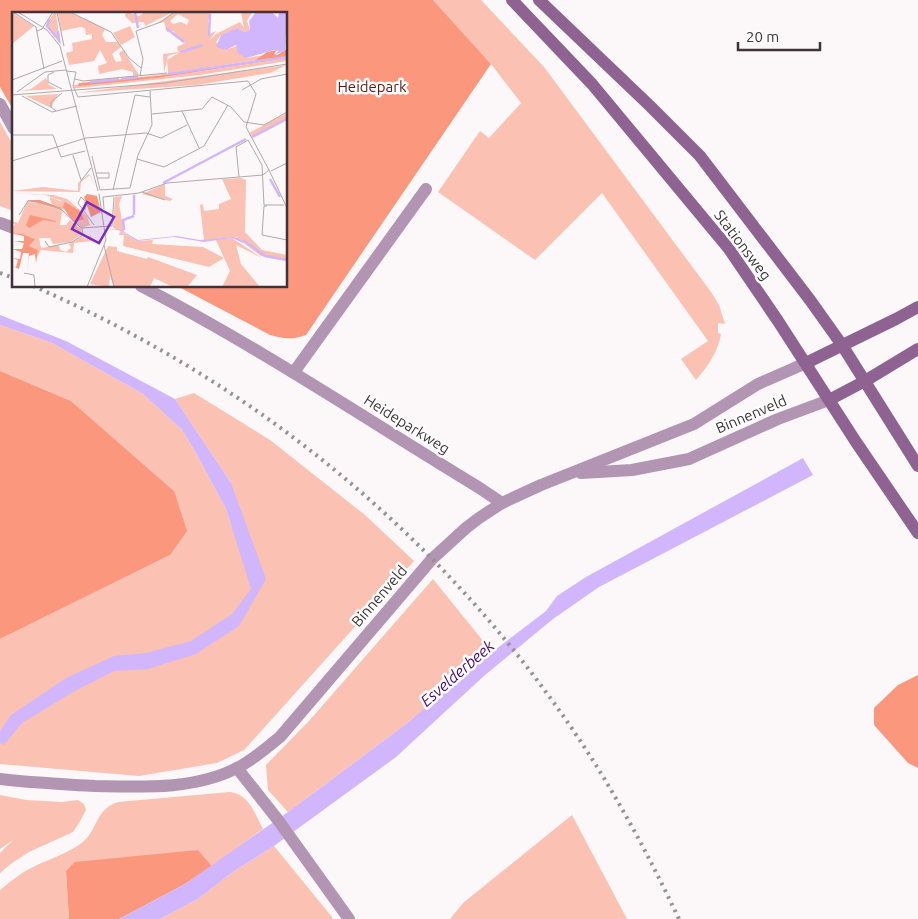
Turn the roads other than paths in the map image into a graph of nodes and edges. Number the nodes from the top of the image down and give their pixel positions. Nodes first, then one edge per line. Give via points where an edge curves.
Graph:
1 (512, 0) edge
2 (539, 0) edge
3 (0, 104) edge
4 (12, 125) edge
5 (426, 189) dead end
6 (0, 223) edge
7 (12, 227) edge
8 (145, 288) edge
9 (918, 307) edge
10 (842, 346) junction
11 (918, 350) edge
12 (806, 363) junction
13 (294, 372) junction
14 (865, 381) junction
15 (829, 400) junction
16 (918, 466) edge
17 (568, 474) junction
18 (502, 503) junction
19 (918, 533) edge
20 (237, 768) junction
21 (0, 779) edge
22 (349, 919) edge

1 - 12 main road, Stationsweg via 592,84 729,249
2 - 10 main road, Stationsweg via 700,156
3 - 4 street
5 - 13 street
6 - 7 street
8 - 13 street, Heideparkweg
9 - 10 main road
10 - 12 main road
10 - 14 main road, Stationsweg
11 - 14 main road
12 - 15 main road, Stationsweg
12 - 17 street, Binnenveld via 758,384 694,424
13 - 18 street, Heideparkweg
14 - 15 main road
14 - 16 main road, Stationsweg
15 - 17 street, Binnenveld via 778,419 689,460 632,470
15 - 19 main road, Stationsweg
17 - 18 street, Binnenveld
18 - 20 street, Binnenveld via 466,528 432,559 280,737
20 - 21 street, Binnenveld via 190,783 132,787 36,784
20 - 22 street

